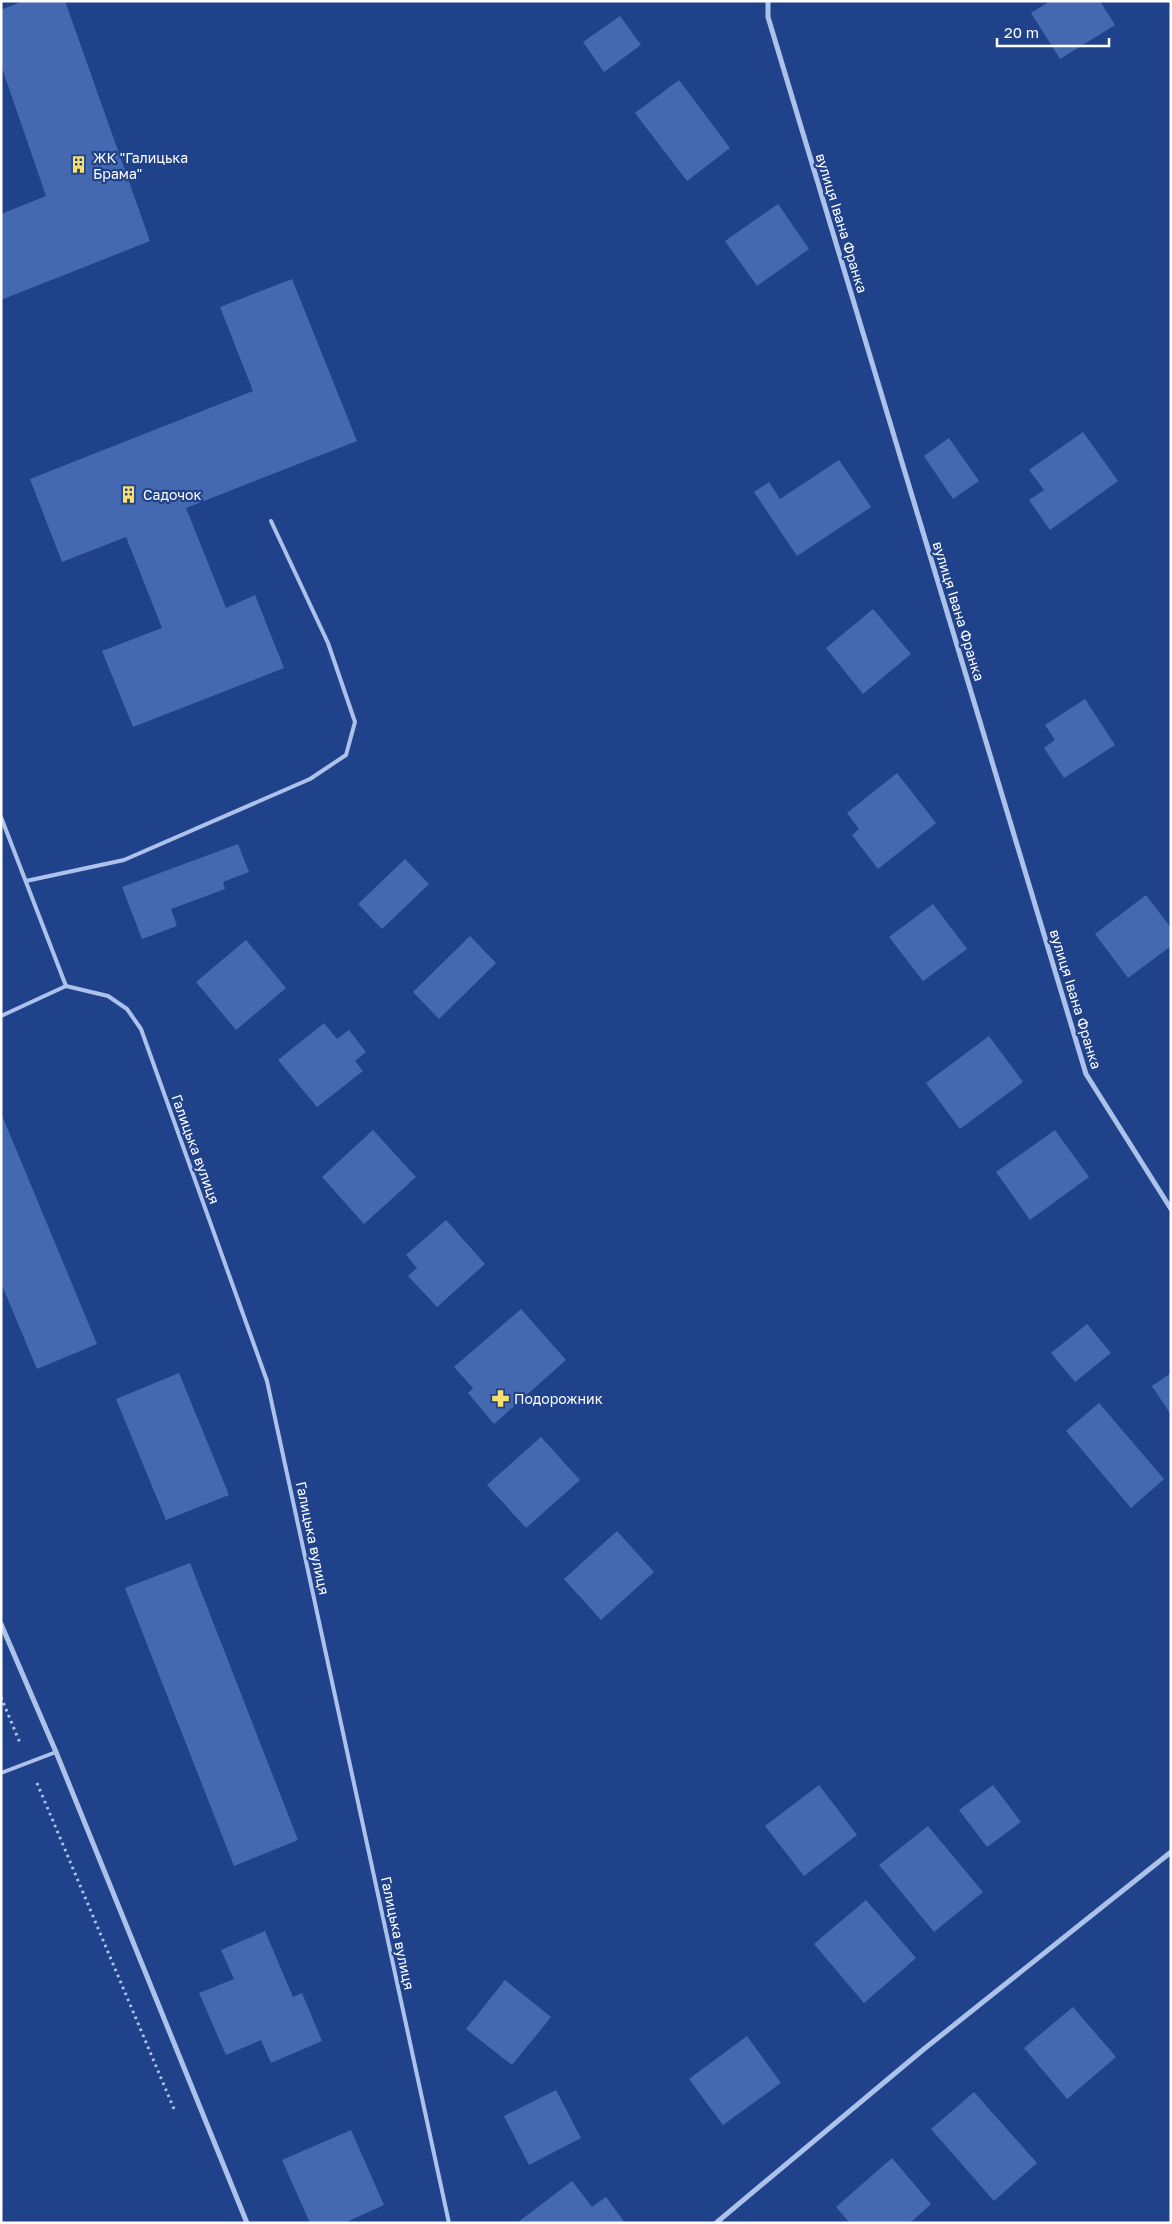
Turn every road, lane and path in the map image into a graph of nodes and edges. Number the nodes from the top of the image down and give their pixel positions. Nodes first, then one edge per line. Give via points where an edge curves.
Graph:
1 (768, 1) edge
2 (271, 522) dead end
3 (1, 817) edge
4 (26, 881) junction
5 (66, 986) junction
6 (1, 1016) edge
7 (1171, 1209) edge
8 (1, 1624) edge
9 (1, 1697) edge
10 (56, 1752) junction
11 (28, 1763) junction
12 (1, 1774) edge
13 (1171, 1852) edge
14 (175, 2112) dead end
15 (247, 2223) edge
16 (449, 2223) edge
17 (716, 2223) edge

1 - 7 street, вулиця Івана Франка via 768,17 1086,1074
2 - 4 lane via 328,643 356,722 346,755 310,779 124,860
3 - 4 lane
4 - 5 lane
5 - 6 lane
5 - 16 lane, Галицька вулиця via 108,996 127,1009 141,1029 267,1381
8 - 10 street
9 - 11 path
10 - 11 lane
10 - 15 street
11 - 12 lane
11 - 14 path
13 - 17 street via 924,2049

